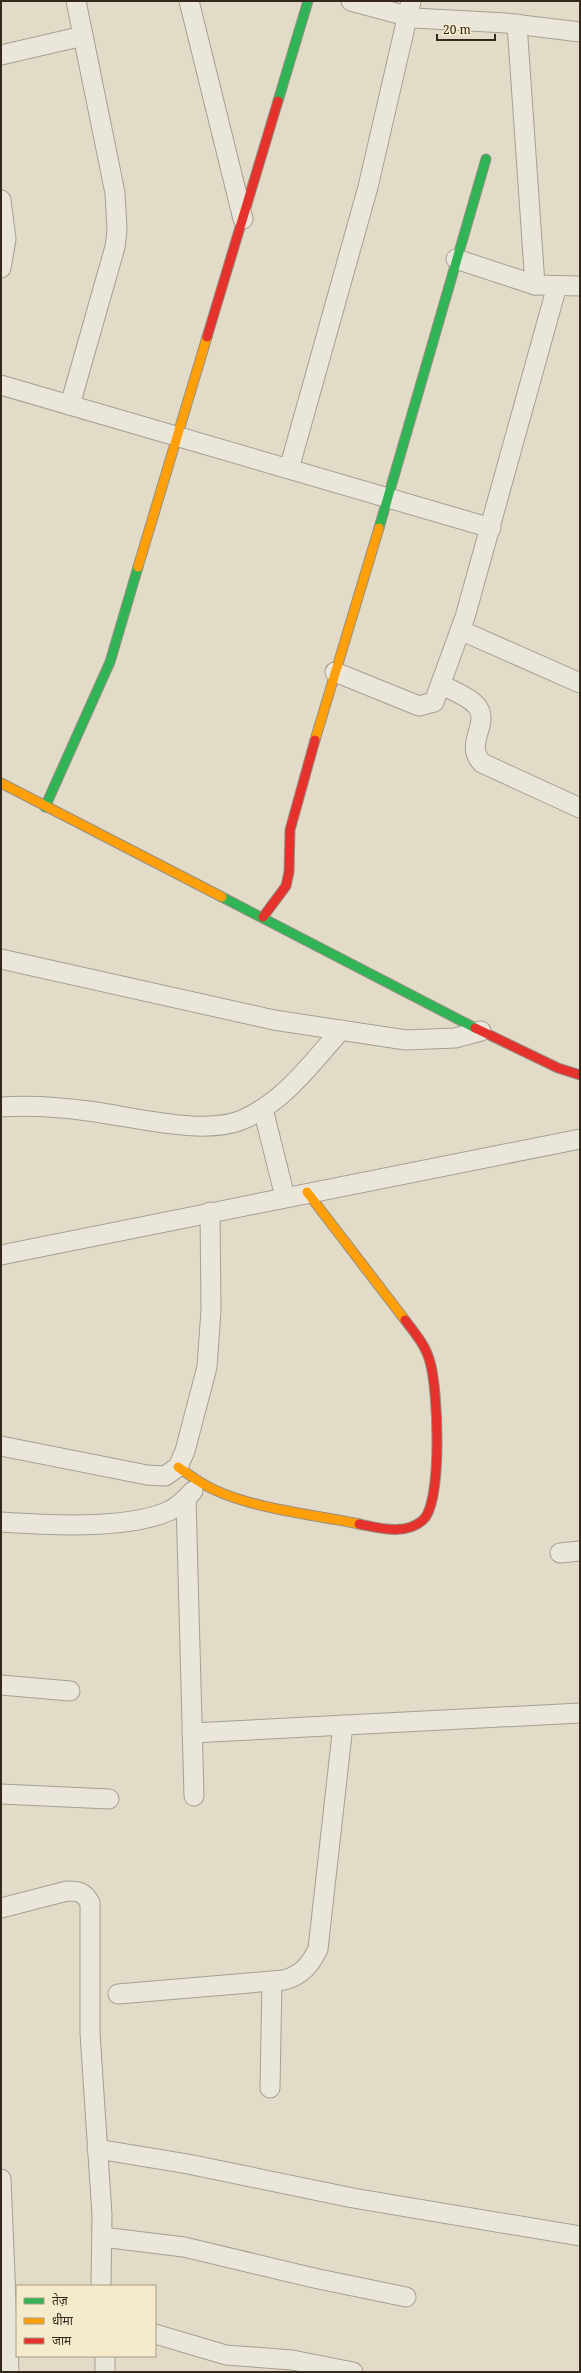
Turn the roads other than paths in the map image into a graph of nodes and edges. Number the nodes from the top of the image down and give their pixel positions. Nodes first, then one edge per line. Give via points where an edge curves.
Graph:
1 (76, 1) edge
2 (189, 1) edge
3 (308, 1) edge
4 (351, 1) edge
5 (409, 9) edge
6 (517, 24) junction
7 (580, 32) edge
8 (83, 36) junction
9 (1, 55) edge
10 (486, 159) dead end
11 (1, 200) edge
12 (243, 219) junction
13 (456, 259) junction
14 (1, 268) edge
15 (535, 285) junction
16 (557, 286) junction
17 (580, 286) edge
18 (1, 385) edge
19 (70, 405) junction
20 (179, 437) junction
21 (289, 469) junction
22 (388, 498) junction
23 (491, 528) junction
24 (460, 630) junction
25 (334, 672) junction
26 (580, 683) edge
27 (442, 685) junction
28 (1, 783) edge
29 (46, 807) junction
30 (580, 808) edge
31 (263, 917) junction
32 (1, 959) edge
33 (341, 1030) junction
34 (482, 1031) junction
35 (580, 1075) edge
36 (1, 1107) edge
37 (263, 1109) junction
38 (580, 1139) edge
39 (307, 1192) junction
40 (285, 1197) junction
41 (210, 1212) junction
42 (1, 1255) edge
43 (1, 1446) edge
44 (178, 1467) junction
45 (200, 1483) junction
46 (186, 1499) junction
47 (1, 1522) edge
48 (580, 1551) edge
49 (560, 1553) dead end
50 (1, 1685) edge
51 (70, 1691) dead end
52 (580, 1713) edge
53 (343, 1725) junction
54 (192, 1733) junction
55 (1, 1794) edge
56 (194, 1796) dead end
57 (109, 1799) dead end
58 (1, 1908) edge
59 (272, 1981) junction
60 (118, 1994) dead end
61 (270, 2088) dead end
62 (97, 2149) junction
63 (1, 2179) edge
64 (580, 2236) edge
65 (102, 2237) junction
66 (101, 2285) edge
67 (406, 2297) dead end
68 (156, 2334) edge
69 (105, 2357) edge
70 (10, 2372) edge
71 (105, 2372) edge
72 (353, 2372) edge

1 - 8 street
2 - 12 street
3 - 12 street
4 - 5 street
5 - 6 street
5 - 21 street via 372,174
6 - 7 street
6 - 15 street
8 - 9 street
8 - 19 street via 115,193 117,230 115,247
10 - 13 street
11 - 14 street via 6,239
12 - 20 street
13 - 15 street
13 - 22 street
15 - 16 street
16 - 17 street
16 - 23 street
18 - 19 street
19 - 20 street
20 - 21 street
20 - 29 street via 110,662
21 - 22 street
22 - 23 street
22 - 25 street
23 - 24 street
24 - 26 street
24 - 27 street
25 - 27 street via 419,706 434,702
25 - 31 street via 291,824 286,886
27 - 30 street via 478,706 480,728 474,749 482,763
28 - 29 street
29 - 31 street
31 - 34 street
32 - 33 street via 274,1020
33 - 34 street via 406,1040 455,1038
33 - 37 street via 285,1092
34 - 35 street via 558,1068
36 - 37 street via 52,1106 210,1127 243,1120
37 - 40 street
38 - 39 street
39 - 40 street
39 - 45 street via 422,1341 428,1353 435,1407 437,1483 432,1505 427,1516 416,1524 406,1530 392,1530 254,1503 218,1492
40 - 41 street
41 - 42 street
41 - 44 street via 211,1310 207,1367 185,1451
43 - 44 street via 147,1476 165,1476
44 - 45 street
45 - 46 street
46 - 47 street via 169,1511 126,1520 63,1525
46 - 54 street
48 - 49 street
50 - 51 street
52 - 53 street
53 - 54 street
53 - 59 street via 318,1949 308,1965 296,1976
54 - 56 street
55 - 57 street
58 - 62 street via 67,1891 78,1891 86,1895 90,1903 90,2033
59 - 60 street
59 - 61 street
62 - 64 street via 188,2164 352,2198
62 - 65 street
63 - 70 street
65 - 66 street
65 - 67 street via 184,2247
68 - 72 street via 226,2356 292,2360
69 - 71 street

